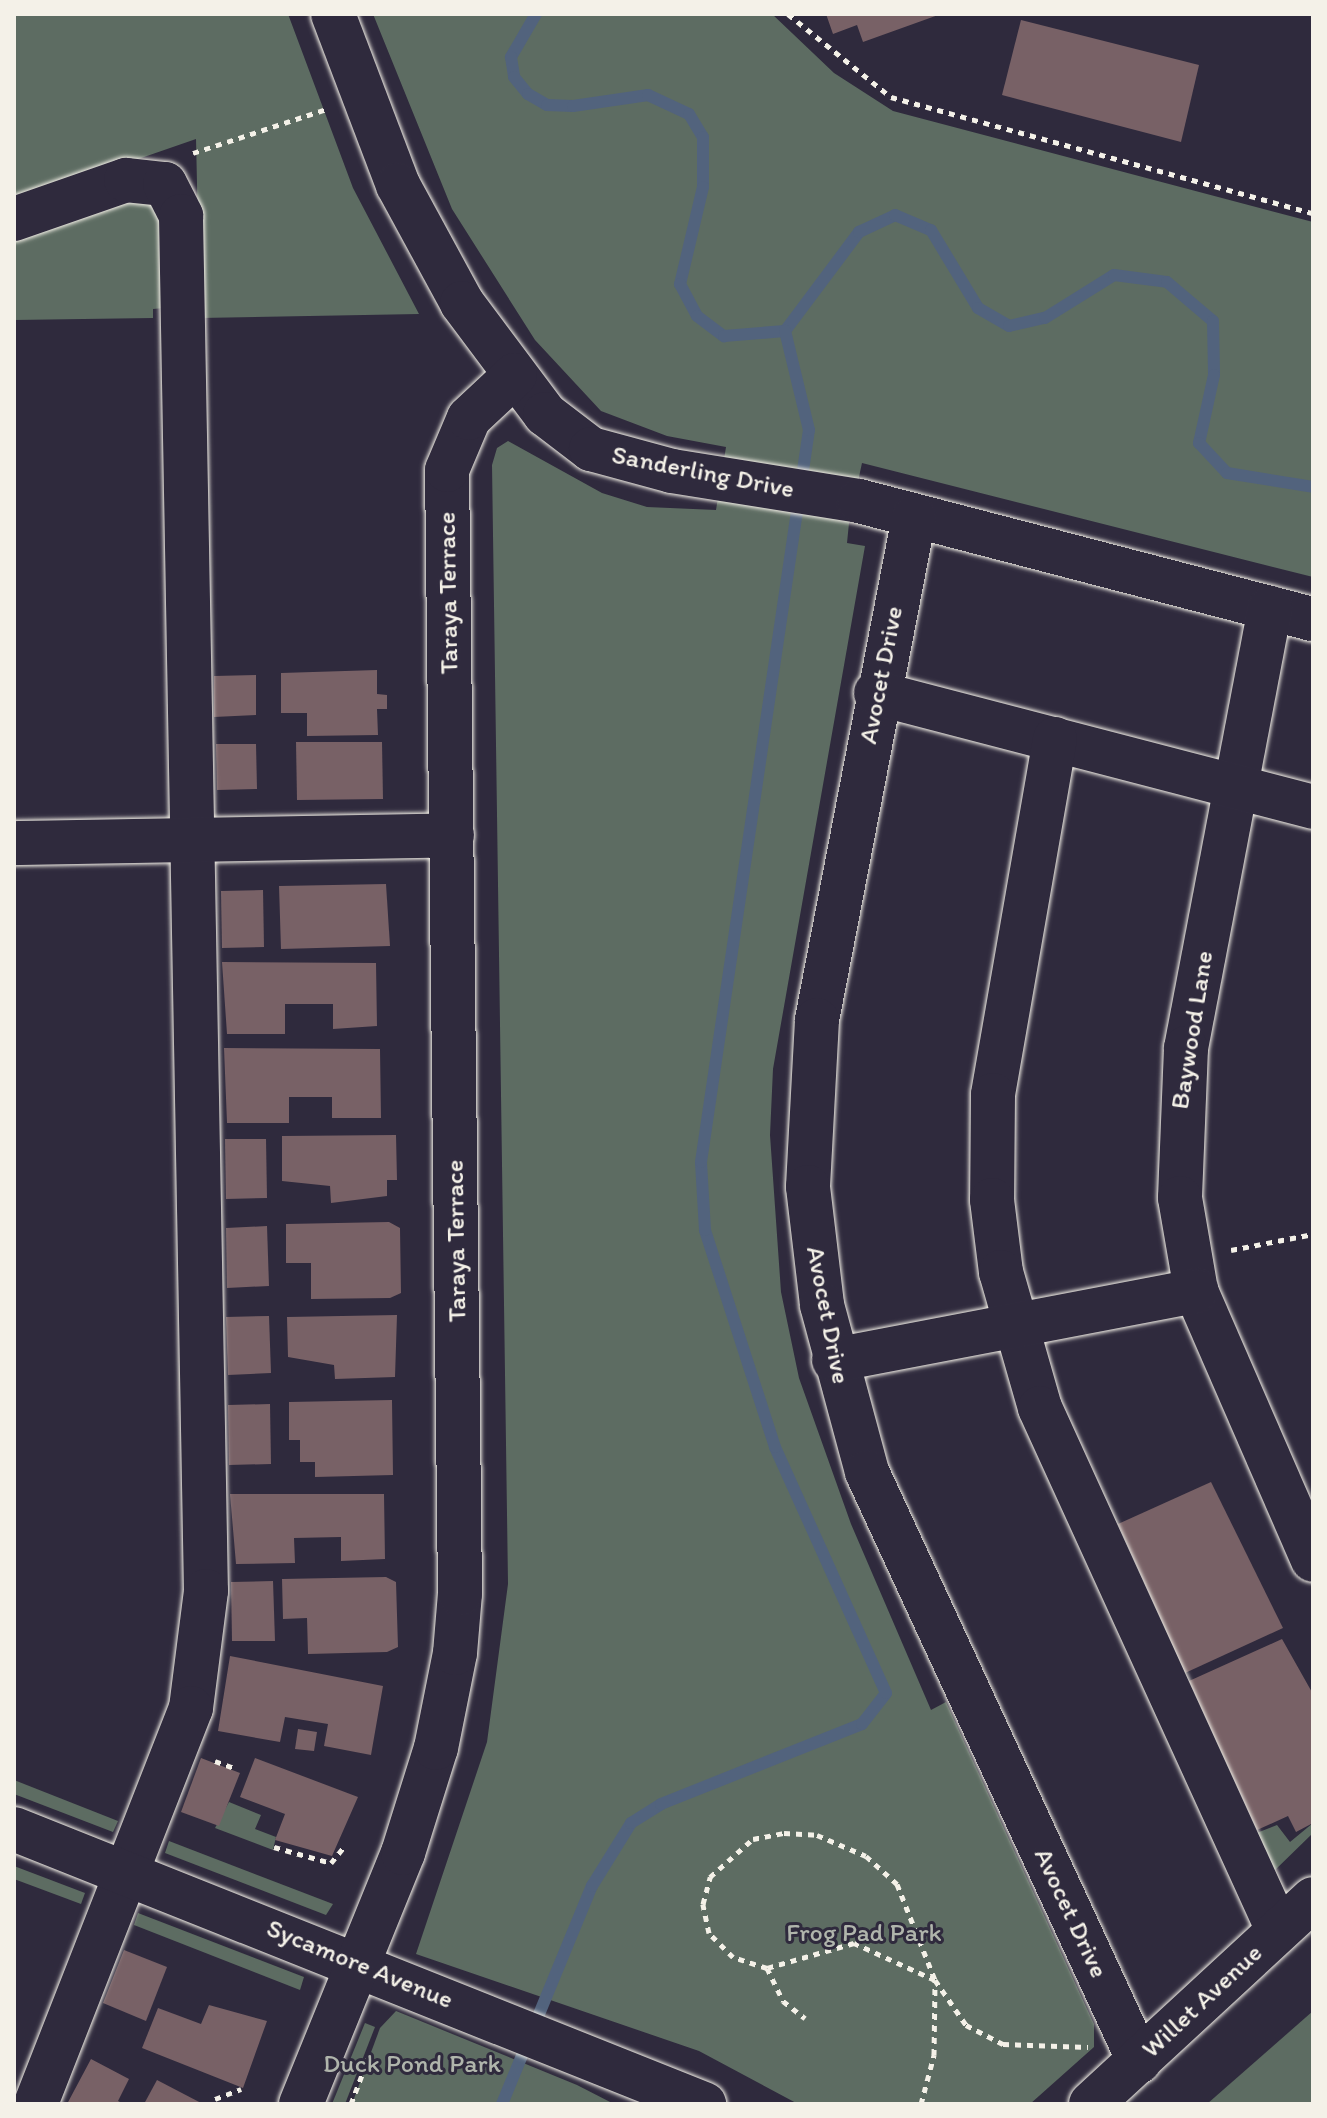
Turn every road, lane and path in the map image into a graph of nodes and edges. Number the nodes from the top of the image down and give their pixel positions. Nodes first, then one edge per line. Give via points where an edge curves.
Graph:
1 (333, 14) edge
2 (788, 14) edge
3 (328, 109) dead end
4 (165, 184) junction
5 (1313, 213) edge
6 (14, 219) edge
7 (515, 375) junction
8 (914, 517) junction
9 (1270, 608) junction
10 (1313, 619) edge
11 (876, 693) junction
12 (1055, 739) junction
13 (1234, 786) junction
14 (1313, 807) edge
15 (452, 835) junction
16 (193, 839) junction
17 (14, 843) edge
18 (1313, 1234) edge
19 (1192, 1275) junction
20 (1012, 1326) junction
21 (834, 1360) junction
22 (1261, 1443) junction
23 (1313, 1497) edge
24 (1313, 1560) edge
25 (210, 1759) dead end
26 (237, 1769) dead end
27 (14, 1829) edge
28 (345, 1846) dead end
29 (274, 1847) dead end
30 (127, 1873) junction
31 (1313, 1899) edge
32 (1278, 1930) junction
33 (359, 1963) junction
34 (767, 1968) junction
35 (935, 1980) junction
36 (805, 2018) dead end
37 (1094, 2047) dead end
38 (1139, 2061) junction
39 (241, 2089) dead end
40 (214, 2102) edge
41 (36, 2104) edge
42 (301, 2104) edge
43 (704, 2104) edge
44 (921, 2104) edge
45 (1091, 2104) edge

1 - 7 street, Sanderling Drive via 398,185 462,303
2 - 5 path via 891,97
3 - 4 path via 197,149
4 - 6 street via 126,180
4 - 16 street via 181,216
7 - 8 street, Sanderling Drive via 545,414 591,449 719,479 859,501
7 - 15 street, Taraya Terrace via 469,418 447,470
8 - 9 street, Sanderling Drive
8 - 11 street, Avocet Drive
9 - 10 street, Sanderling Drive
9 - 13 street, Baywood Lane
11 - 12 street
11 - 21 street, Avocet Drive via 811,1073 808,1187
12 - 13 street
12 - 20 street via 993,1095 992,1200
13 - 14 street
13 - 19 street, Baywood Lane via 1180,1105
15 - 16 street
15 - 33 street, Taraya Terrace via 460,1594 436,1748
16 - 17 street
16 - 30 street via 204,1635 191,1708
18 - 19 path
19 - 20 street
19 - 22 street, Baywood Lane
20 - 21 street
20 - 32 street via 1040,1408
21 - 38 street, Avocet Drive via 867,1472
22 - 23 street, Baywood Lane
22 - 24 street, Baywood Lane
25 - 26 path
27 - 30 street, Sycamore Avenue
28 - 29 path via 331,1863
30 - 33 street, Sycamore Avenue
30 - 41 street
31 - 32 street, Willet Avenue
32 - 38 street, Willet Avenue
33 - 42 street, Taraya Terrace
33 - 43 street, Sycamore Avenue
34 - 35 path via 854,1943
34 - 35 path via 733,1957 709,1933 703,1904 710,1877 753,1839 806,1834 866,1856 897,1884
34 - 36 path via 783,2001
35 - 37 path via 966,2025 1003,2044
35 - 44 path via 934,2055
38 - 45 street, Willet Avenue
39 - 40 path

